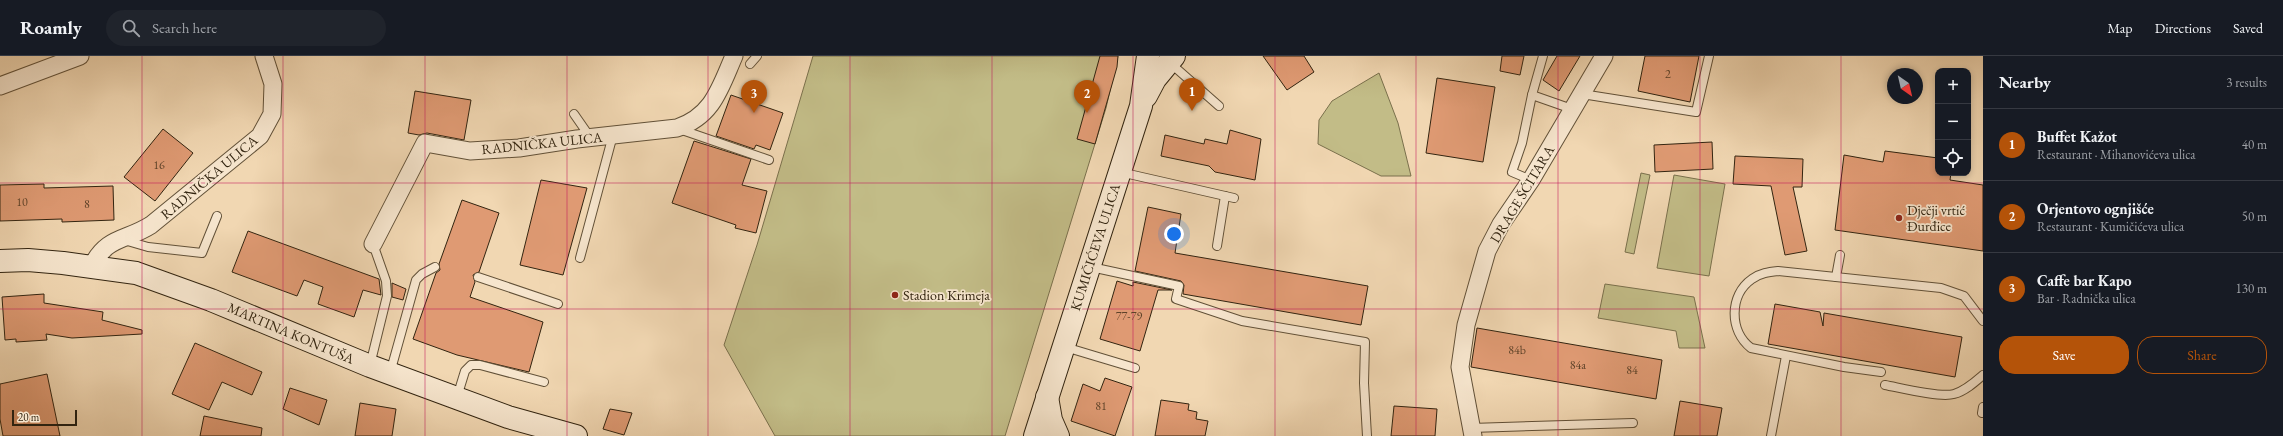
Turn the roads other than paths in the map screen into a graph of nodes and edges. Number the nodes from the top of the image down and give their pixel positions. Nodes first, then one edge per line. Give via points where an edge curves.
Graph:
1 (80, 56) edge
2 (264, 56) edge
3 (734, 56) edge
4 (757, 56) edge
5 (1543, 56) edge
6 (1604, 56) edge
7 (1709, 56) edge
8 (1164, 58) edge
9 (750, 64) dead end
10 (0, 86) edge
11 (1582, 94) junction
12 (1532, 95) junction
13 (1219, 106) dead end
14 (1572, 109) junction
15 (574, 114) dead end
16 (677, 128) junction
17 (613, 135) junction
18 (590, 137) junction
19 (769, 160) dead end
20 (1120, 172) junction
21 (1531, 180) junction
22 (1226, 196) junction
23 (1234, 198) dead end
24 (217, 216) dead end
25 (119, 238) junction
26 (373, 244) joint
27 (1217, 246) dead end
28 (1840, 255) dead end
29 (580, 258) dead end
30 (0, 261) edge
31 (92, 266) junction
32 (435, 267) dead end
33 (1089, 267) junction
34 (478, 277) dead end
35 (1836, 277) junction
36 (558, 304) dead end
37 (1983, 321) edge
38 (1063, 346) junction
39 (1786, 356) junction
40 (370, 366) junction
41 (1135, 368) dead end
42 (1881, 372) dead end
43 (390, 373) junction
44 (1983, 375) edge
45 (544, 382) dead end
46 (1885, 385) dead end
47 (1047, 396) junction
48 (456, 398) junction
49 (1633, 423) dead end
50 (1472, 432) edge
51 (576, 436) edge
52 (1035, 436) edge
53 (1058, 436) edge
54 (1367, 436) edge
55 (1771, 436) edge

1 - 10 street
2 - 25 street, RADNIČKA ULICA via 272,84 272,114 260,136 151,225
3 - 16 street, RADNIČKA ULICA via 716,97 704,114 691,123
4 - 9 lane
5 - 12 lane
6 - 11 street, DRAGE ŠĆITARA
7 - 11 lane via 1696,112
8 - 13 lane
8 - 20 street, KUMIČIĆEVA ULICA via 1141,106
11 - 14 street, DRAGE ŠĆITARA
12 - 14 lane
12 - 21 lane via 1522,143 1512,172
14 - 21 street, DRAGE ŠĆITARA
15 - 18 lane
16 - 17 street, RADNIČKA ULICA
16 - 19 lane
17 - 18 street, RADNIČKA ULICA
17 - 29 lane
18 - 26 street, RADNIČKA ULICA via 519,148 470,151 425,143
20 - 22 lane
20 - 33 street, KUMIČIĆEVA ULICA
21 - 50 street, DRAGE ŠĆITARA via 1501,224 1487,251 1466,325 1460,367
22 - 23 lane
22 - 27 lane
24 - 25 lane via 202,253 148,247
25 - 31 street, RADNIČKA ULICA via 102,250
26 - 40 lane via 386,281 387,296
28 - 35 lane
30 - 31 street, MARTINA KONTUŠA via 28,260
31 - 40 street, MARTINA KONTUŠA via 136,273 211,300
32 - 43 lane via 416,280
33 - 38 street, KUMIČIĆEVA ULICA
33 - 54 lane via 1179,286 1176,299 1242,321 1365,342
34 - 36 lane
35 - 37 lane via 1941,288 1964,296
35 - 39 lane via 1778,271 1762,273 1743,287 1735,309 1735,325 1742,341 1751,348
38 - 41 lane
38 - 47 street, KUMIČIĆEVA ULICA
39 - 42 lane
39 - 55 lane
40 - 43 street, MARTINA KONTUŠA
43 - 48 street, MARTINA KONTUŠA
44 - 46 lane via 1954,394
45 - 48 lane via 471,364 465,371
47 - 52 street, KUMIČIĆEVA ULICA
47 - 53 street via 1051,420
48 - 51 street, MARTINA KONTUŠA via 508,417
49 - 50 lane

